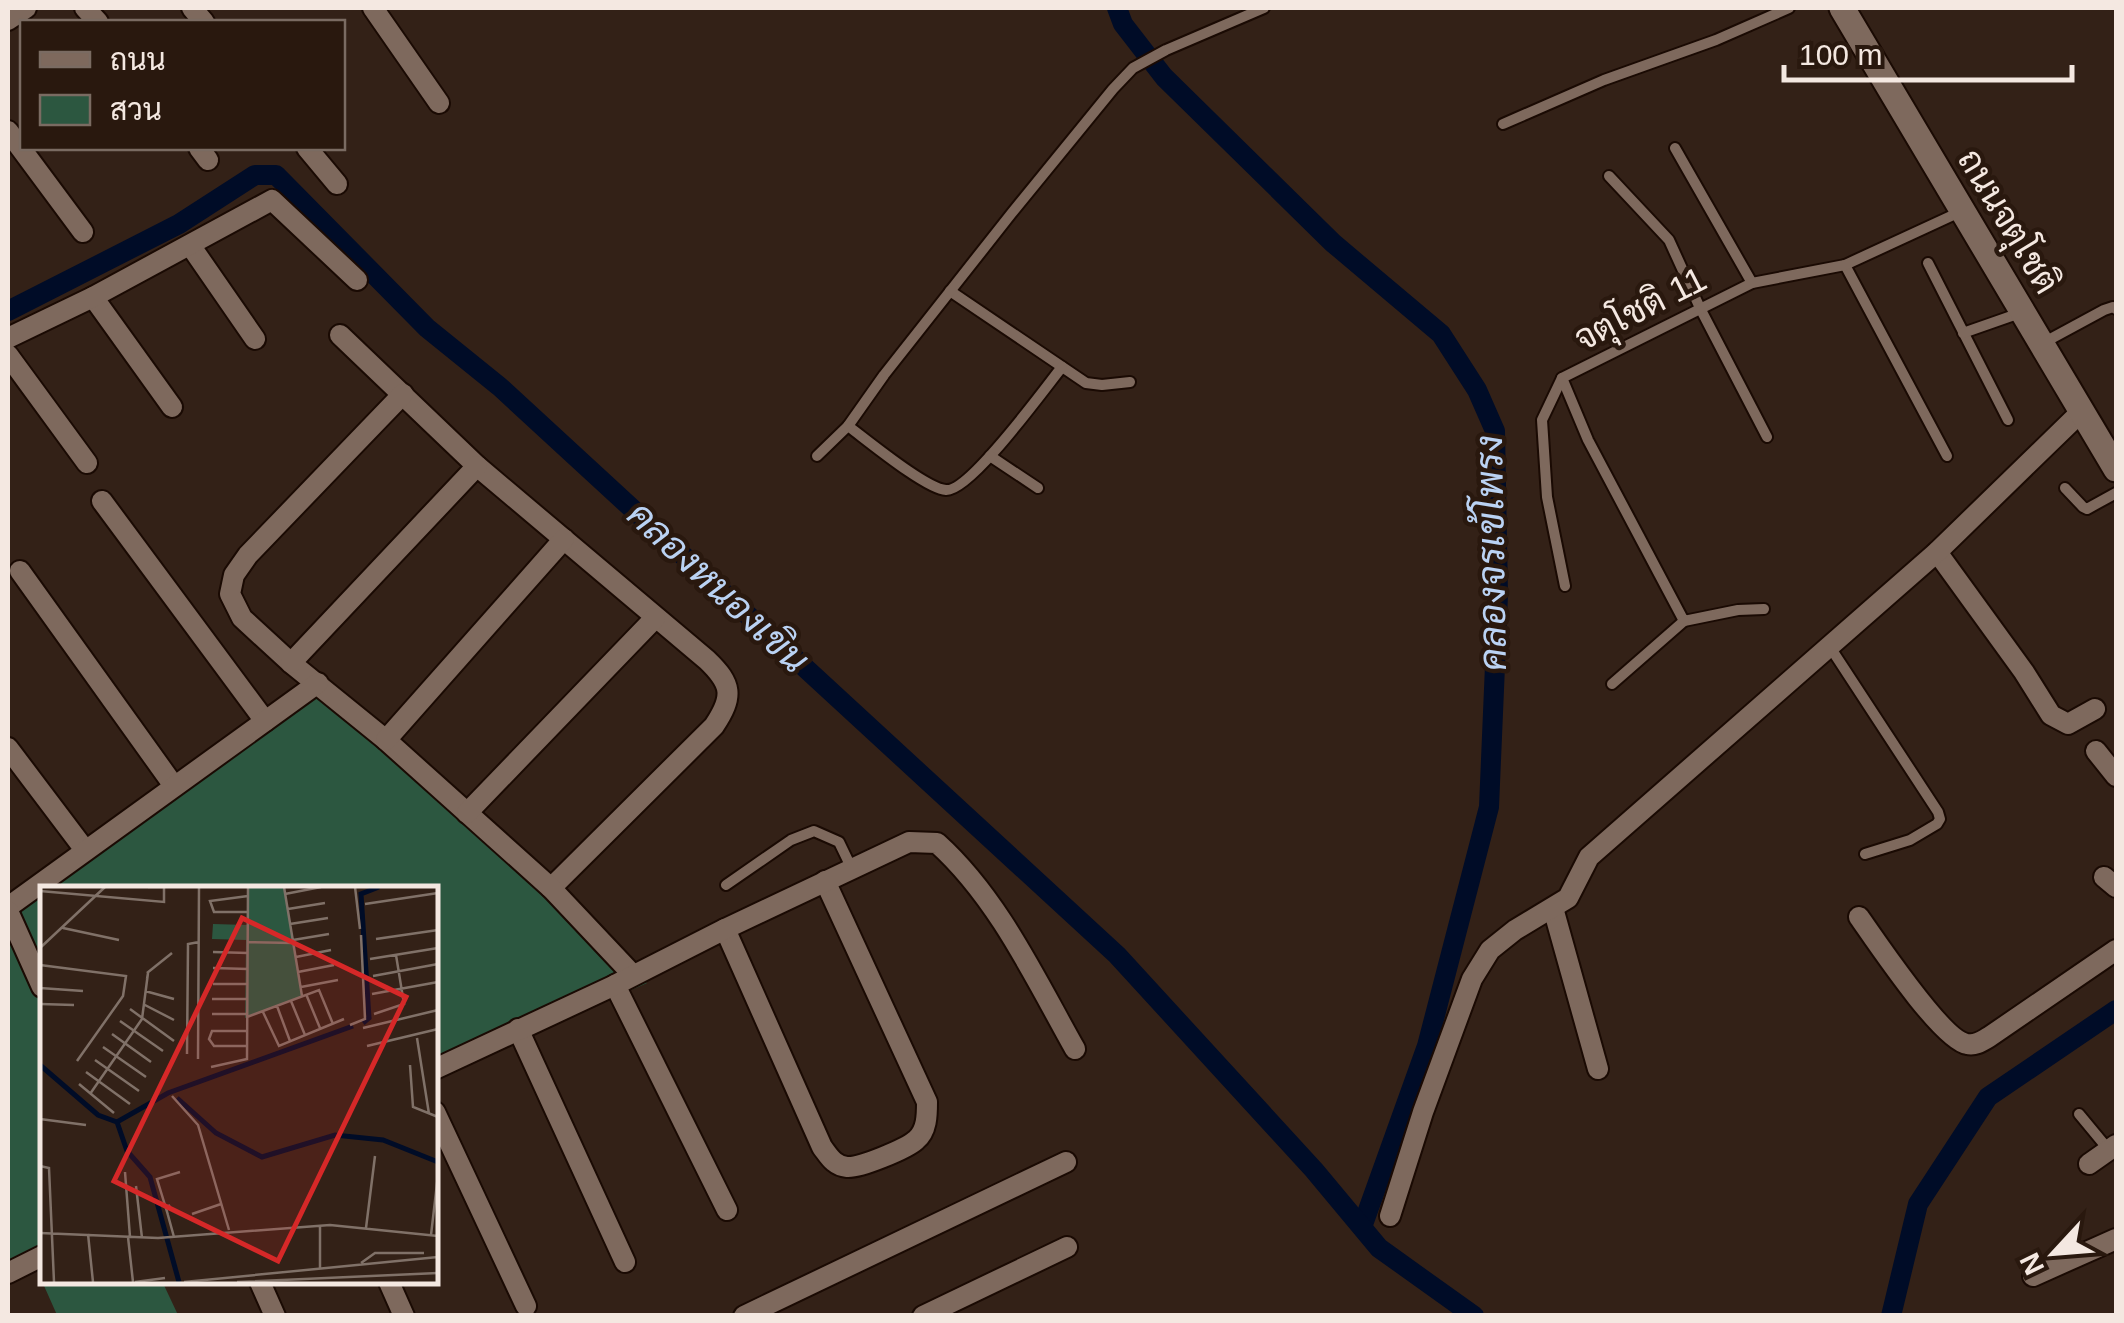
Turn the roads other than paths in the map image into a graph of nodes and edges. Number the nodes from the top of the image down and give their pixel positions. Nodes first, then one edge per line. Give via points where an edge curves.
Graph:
1 (26, 8) edge
2 (373, 8) edge
3 (1264, 8) edge
4 (1789, 8) edge
5 (1842, 8) edge
6 (8, 20) edge
7 (439, 102) dead end
8 (1503, 124) dead end
9 (1675, 148) dead end
10 (22, 150) edge
11 (309, 150) edge
12 (1609, 176) dead end
13 (337, 184) dead end
14 (1963, 210) junction
15 (84, 232) dead end
16 (190, 245) junction
17 (1928, 263) dead end
18 (1846, 265) junction
19 (357, 280) dead end
20 (1752, 283) junction
21 (950, 291) junction
22 (94, 297) junction
23 (1700, 308) junction
24 (2116, 309) edge
25 (2023, 312) junction
26 (1964, 333) junction
27 (340, 336) dead end
28 (8, 338) edge
29 (255, 339) dead end
30 (2042, 343) junction
31 (8, 355) edge
32 (1062, 366) junction
33 (1562, 378) junction
34 (1130, 382) dead end
35 (403, 394) junction
36 (172, 407) dead end
37 (2082, 411) junction
38 (2008, 420) dead end
39 (848, 426) junction
40 (1767, 437) dead end
41 (817, 456) dead end
42 (990, 456) junction
43 (1947, 456) dead end
44 (87, 463) dead end
45 (477, 466) junction
46 (2116, 469) edge
47 (1038, 488) dead end
48 (2066, 488) dead end
49 (2116, 493) edge
50 (102, 501) dead end
51 (564, 539) junction
52 (1937, 552) junction
53 (20, 571) dead end
54 (1565, 586) dead end
55 (1764, 609) dead end
56 (655, 618) junction
57 (1684, 621) junction
58 (1830, 646) junction
59 (292, 664) junction
60 (318, 683) junction
61 (1612, 684) dead end
62 (2095, 709) dead end
63 (265, 720) junction
64 (386, 740) junction
65 (8, 748) edge
66 (2096, 751) dead end
67 (2116, 776) edge
68 (174, 786) junction
69 (466, 813) junction
70 (84, 850) junction
71 (1865, 854) dead end
72 (852, 868) junction
73 (825, 881) junction
74 (726, 885) dead end
75 (551, 888) junction
76 (1553, 908) junction
77 (8, 909) edge
78 (1859, 917) dead end
79 (725, 929) junction
80 (2116, 950) edge
81 (624, 980) junction
82 (40, 982) edge
83 (518, 1030) junction
84 (1075, 1048) dead end
85 (438, 1068) edge
86 (1598, 1069) dead end
87 (2079, 1114) dead end
88 (438, 1118) edge
89 (2113, 1148) edge
90 (1066, 1162) dead end
91 (2089, 1164) dead end
92 (727, 1210) dead end
93 (1390, 1216) dead end
94 (2116, 1239) edge
95 (1067, 1247) dead end
96 (40, 1257) edge
97 (624, 1262) dead end
98 (8, 1274) edge
99 (2032, 1276) dead end
100 (260, 1283) edge
101 (389, 1283) edge
102 (526, 1306) dead end
103 (275, 1316) edge
104 (404, 1316) edge
105 (744, 1316) edge
106 (923, 1316) edge

1 - 6 street
2 - 7 street
3 - 21 lane via 1133,68
4 - 8 lane
5 - 14 street, ถนนจตุโชติ
9 - 20 lane
10 - 15 street
11 - 13 street
12 - 23 lane via 1669,240
14 - 18 lane, จตุโชติ 11
14 - 25 street, ถนนจตุโชติ
16 - 19 street via 272,200
16 - 22 street
16 - 29 street
17 - 26 lane
18 - 20 lane, จตุโชติ 11
18 - 43 lane
20 - 23 lane, จตุโชติ 11
21 - 32 lane
21 - 39 lane
22 - 28 street
22 - 36 street
23 - 33 lane, จตุโชติ 11
23 - 40 lane
24 - 30 lane
25 - 26 lane
25 - 30 street, ถนนจตุโชติ
26 - 38 lane
27 - 35 street
30 - 37 street, ถนนจตุโชติ
31 - 44 street
32 - 34 lane via 1086,383
32 - 42 lane
33 - 54 lane via 1542,420 1547,497
33 - 57 lane, จตุโชติ 11
35 - 45 street
35 - 59 street via 234,576 230,594 242,618
37 - 46 street, ถนนจตุโชติ
37 - 52 street
39 - 41 lane
39 - 42 lane via 942,490 962,485
42 - 47 lane
45 - 51 street
45 - 59 street
48 - 49 lane via 2087,509
50 - 63 street
51 - 56 street
51 - 64 street
52 - 58 street
52 - 62 street via 2051,715 2068,724
53 - 68 street
55 - 57 lane
56 - 69 street
56 - 75 street via 724,676 724,711
57 - 61 lane
58 - 71 lane via 1940,820 1910,840
58 - 76 street via 1588,857 1568,898
59 - 60 street
60 - 63 street
60 - 64 street
63 - 68 street
64 - 69 street
65 - 70 street
66 - 67 street
68 - 70 street
69 - 75 street
70 - 77 street
72 - 73 street
72 - 74 lane via 838,842 814,831
72 - 84 street via 909,842 937,843 973,879
73 - 79 street
73 - 79 street via 927,1102 919,1139 896,1151 857,1166 834,1162
75 - 81 street
76 - 86 street
76 - 93 street via 1490,950 1472,979
77 - 82 street
78 - 80 street via 1910,989 1964,1044 1990,1037
79 - 81 street
81 - 83 street
81 - 92 street
83 - 85 street
83 - 97 street
87 - 89 lane
88 - 102 street
89 - 91 street
90 - 105 street
94 - 99 street
95 - 106 street
96 - 98 street
100 - 103 street
101 - 104 street

